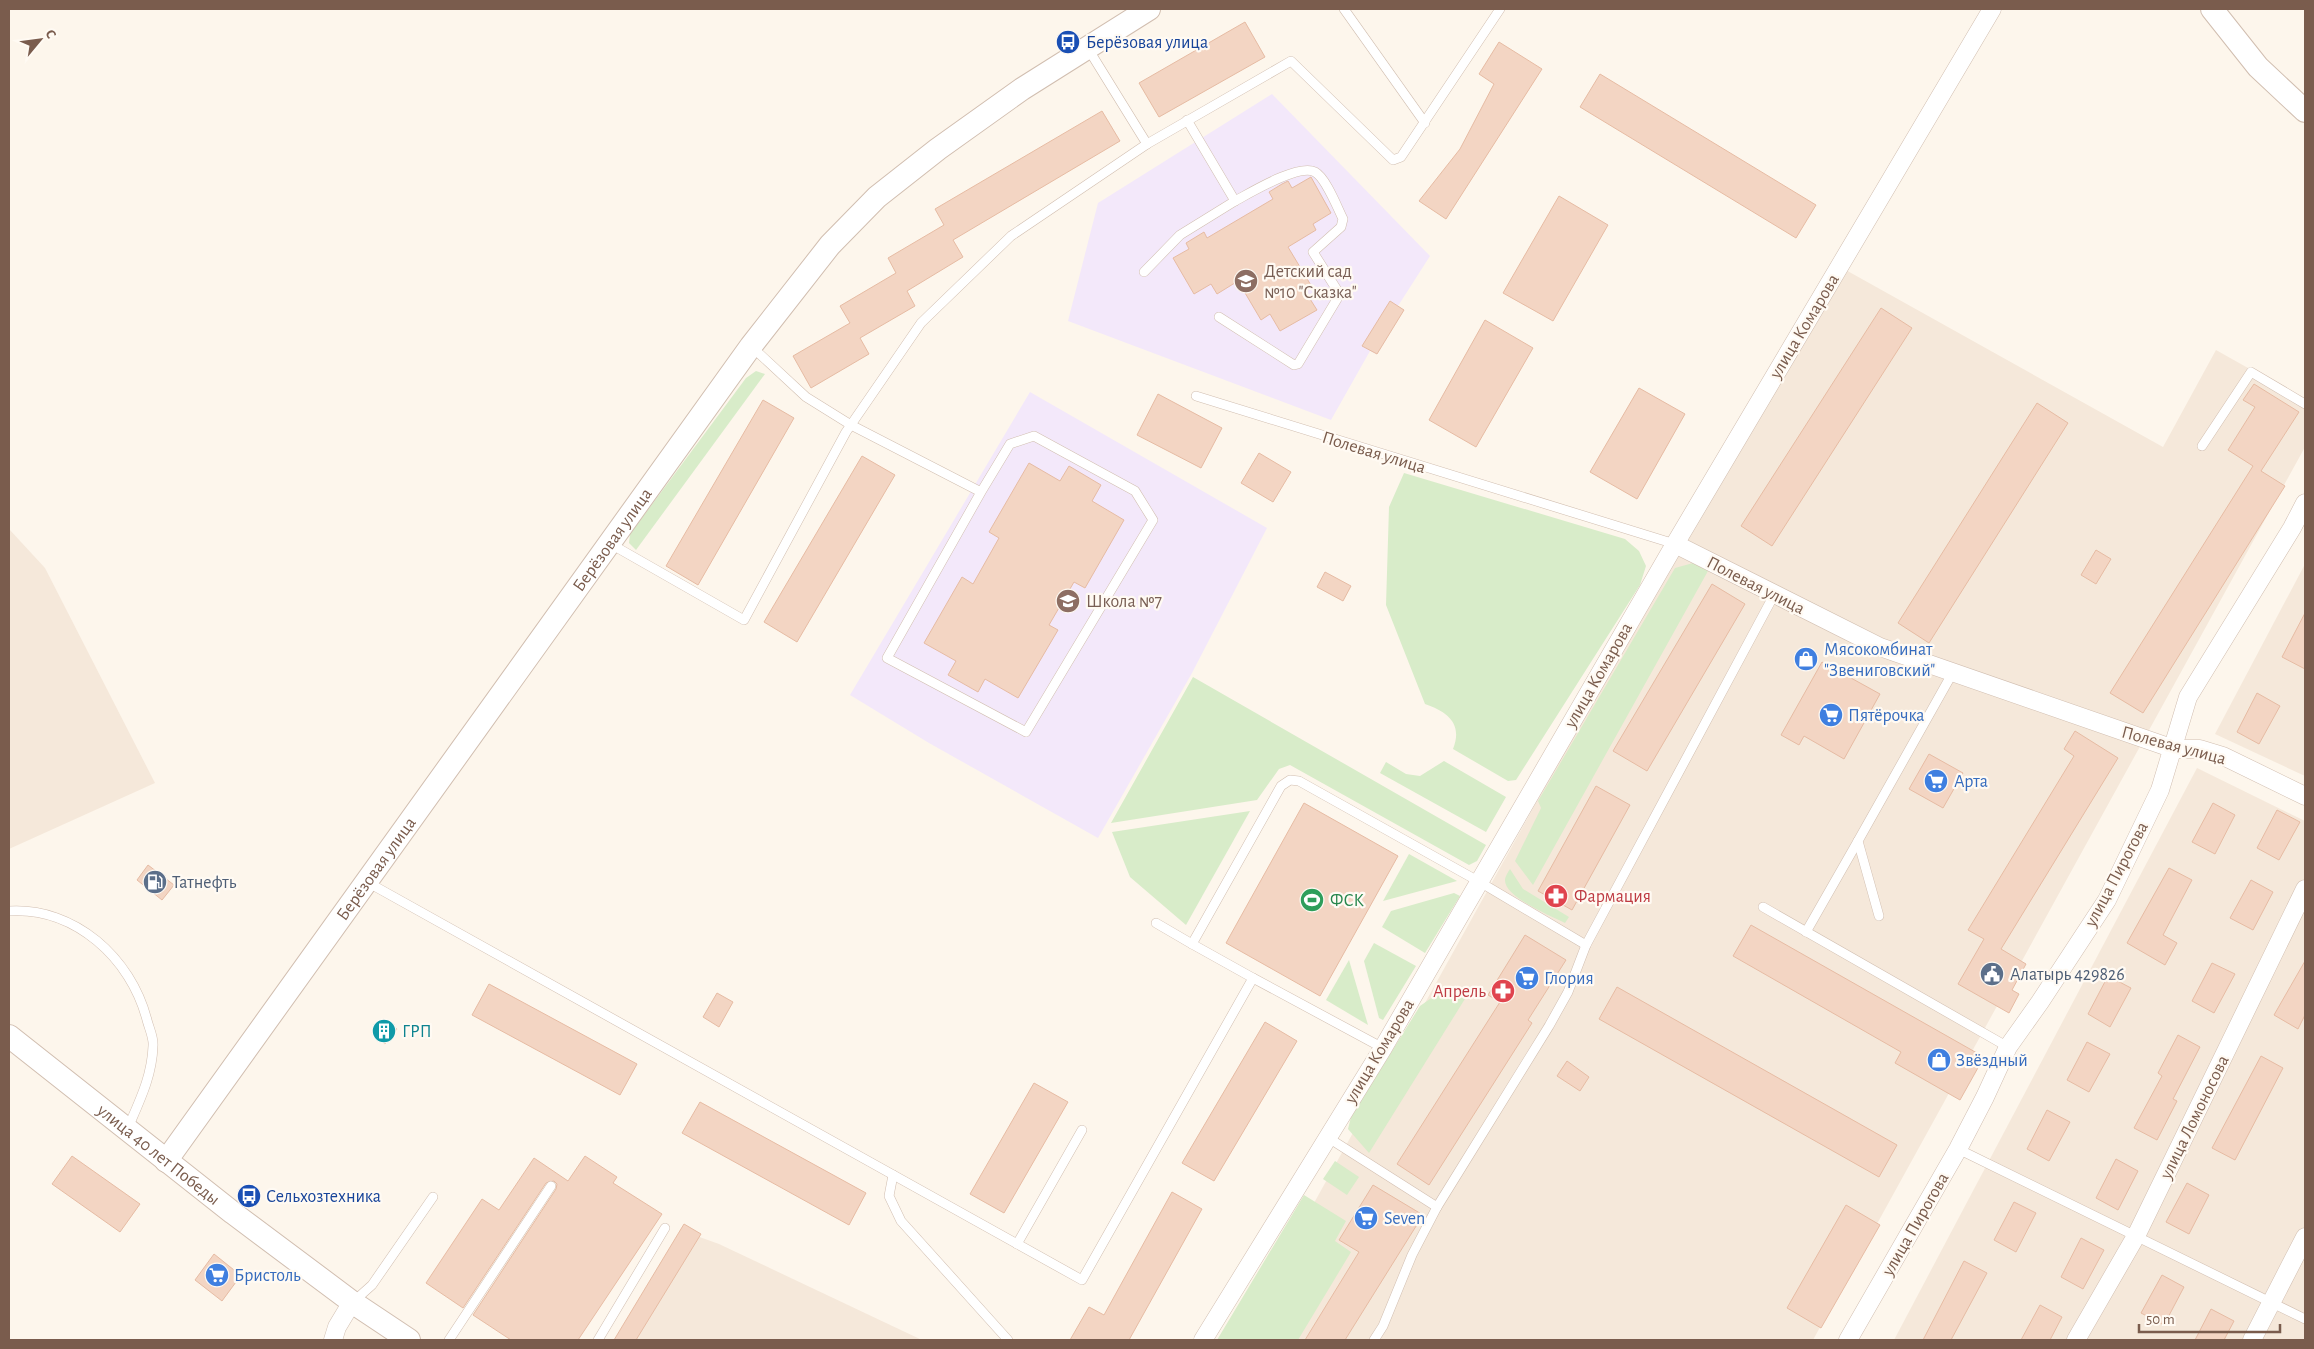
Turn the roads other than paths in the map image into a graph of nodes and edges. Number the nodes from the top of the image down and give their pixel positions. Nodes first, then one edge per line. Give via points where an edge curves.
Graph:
1 (1149, 9) edge
2 (1344, 9) edge
3 (1500, 9) edge
4 (1992, 9) edge
5 (2212, 9) edge
6 (1087, 47) junction
7 (2305, 111) edge
8 (1187, 120) junction
9 (1425, 123) junction
10 (1147, 144) junction
11 (1235, 201) junction
12 (1144, 272) dead end
13 (1219, 317) dead end
14 (751, 346) junction
15 (1196, 396) dead end
16 (2305, 404) edge
17 (851, 424) junction
18 (2202, 446) dead end
19 (981, 492) junction
20 (2305, 503) edge
21 (609, 543) junction
22 (1674, 544) junction
23 (1774, 595) junction
24 (1952, 674) junction
25 (2174, 749) junction
26 (2305, 796) edge
27 (1858, 841) junction
28 (366, 881) junction
29 (1478, 881) junction
30 (2305, 889) edge
31 (1764, 908) dead end
32 (9, 911) edge
33 (1879, 916) dead end
34 (1156, 923) dead end
35 (1806, 932) junction
36 (1192, 944) junction
37 (1586, 945) junction
38 (1253, 978) junction
39 (9, 1036) edge
40 (2008, 1047) junction
41 (1383, 1048) junction
42 (127, 1130) junction
43 (1082, 1130) dead end
44 (1326, 1137) junction
45 (1958, 1149) junction
46 (166, 1161) junction
47 (893, 1174) junction
48 (551, 1186) dead end
49 (433, 1197) dead end
50 (1437, 1207) junction
51 (665, 1228) dead end
52 (2136, 1236) junction
53 (2305, 1237) edge
54 (1018, 1244) junction
55 (352, 1302) junction
56 (2272, 1303) junction
57 (2305, 1319) edge
58 (333, 1340) edge
59 (410, 1340) edge
60 (448, 1340) edge
61 (598, 1340) edge
62 (1008, 1340) edge
63 (1203, 1340) edge
64 (1374, 1340) edge
65 (1848, 1340) edge
66 (2076, 1340) edge
67 (2252, 1340) edge

1 - 6 street, Берёзовая улица
2 - 9 lane
3 - 9 lane
4 - 22 street, улица Комарова
5 - 7 street via 2258,67
6 - 10 lane
6 - 14 street, Берёзовая улица via 938,149 877,197 830,245
8 - 9 lane via 1291,61 1392,160 1401,157
8 - 10 lane
8 - 11 lane
10 - 17 lane via 1011,236 921,323
11 - 12 lane via 1180,235
11 - 13 lane via 1291,174 1306,170 1318,175 1343,219 1341,227 1313,252 1337,290 1336,299 1298,364 1294,365
14 - 17 lane via 806,397
14 - 21 street, Берёзовая улица
15 - 22 lane, Полевая улица
16 - 18 lane via 2251,372
17 - 19 lane
17 - 21 lane via 744,620
19 - 19 lane via 1010,444 1034,436 1135,491 1153,520 1026,732 887,658
20 - 25 street, улица Пирогова via 2188,697 2179,720
21 - 28 street, Берёзовая улица
22 - 23 street, Полевая улица
22 - 29 street, улица Комарова
23 - 24 street, Полевая улица via 1880,647
23 - 37 lane
24 - 25 street, Полевая улица
24 - 27 lane
25 - 26 street, Полевая улица via 2200,749 2223,756
25 - 40 street, улица Пирогова via 2160,790 2107,900
27 - 33 lane
27 - 35 lane
28 - 46 street, Берёзовая улица
28 - 47 lane
29 - 36 lane via 1299,781 1290,780 1281,786
29 - 37 lane
29 - 41 street, улица Комарова
30 - 52 street, улица Ломоносова
31 - 35 lane
32 - 42 lane via 27,910 54,915 79,928 102,945 122,968 143,1004 154,1044 149,1080
34 - 36 lane
35 - 40 lane
36 - 38 lane
37 - 50 lane via 1568,992 1549,1026
38 - 41 lane
38 - 54 lane via 1082,1280
39 - 42 street, улица 40 лет Победы
40 - 45 street, улица Пирогова
41 - 44 street, улица Комарова
42 - 46 street, улица 40 лет Победы
43 - 54 lane
44 - 50 lane
44 - 63 street, улица Комарова
45 - 52 lane
45 - 65 street, улица Пирогова
46 - 55 street, улица 40 лет Победы
47 - 54 lane
47 - 62 lane via 889,1196 901,1221
48 - 60 lane
49 - 55 lane via 372,1285
50 - 64 lane
51 - 61 lane
52 - 56 lane
52 - 66 street, улица Ломоносова
53 - 56 street
55 - 58 street
55 - 59 street, улица 40 лет Победы
56 - 57 lane
56 - 67 street

